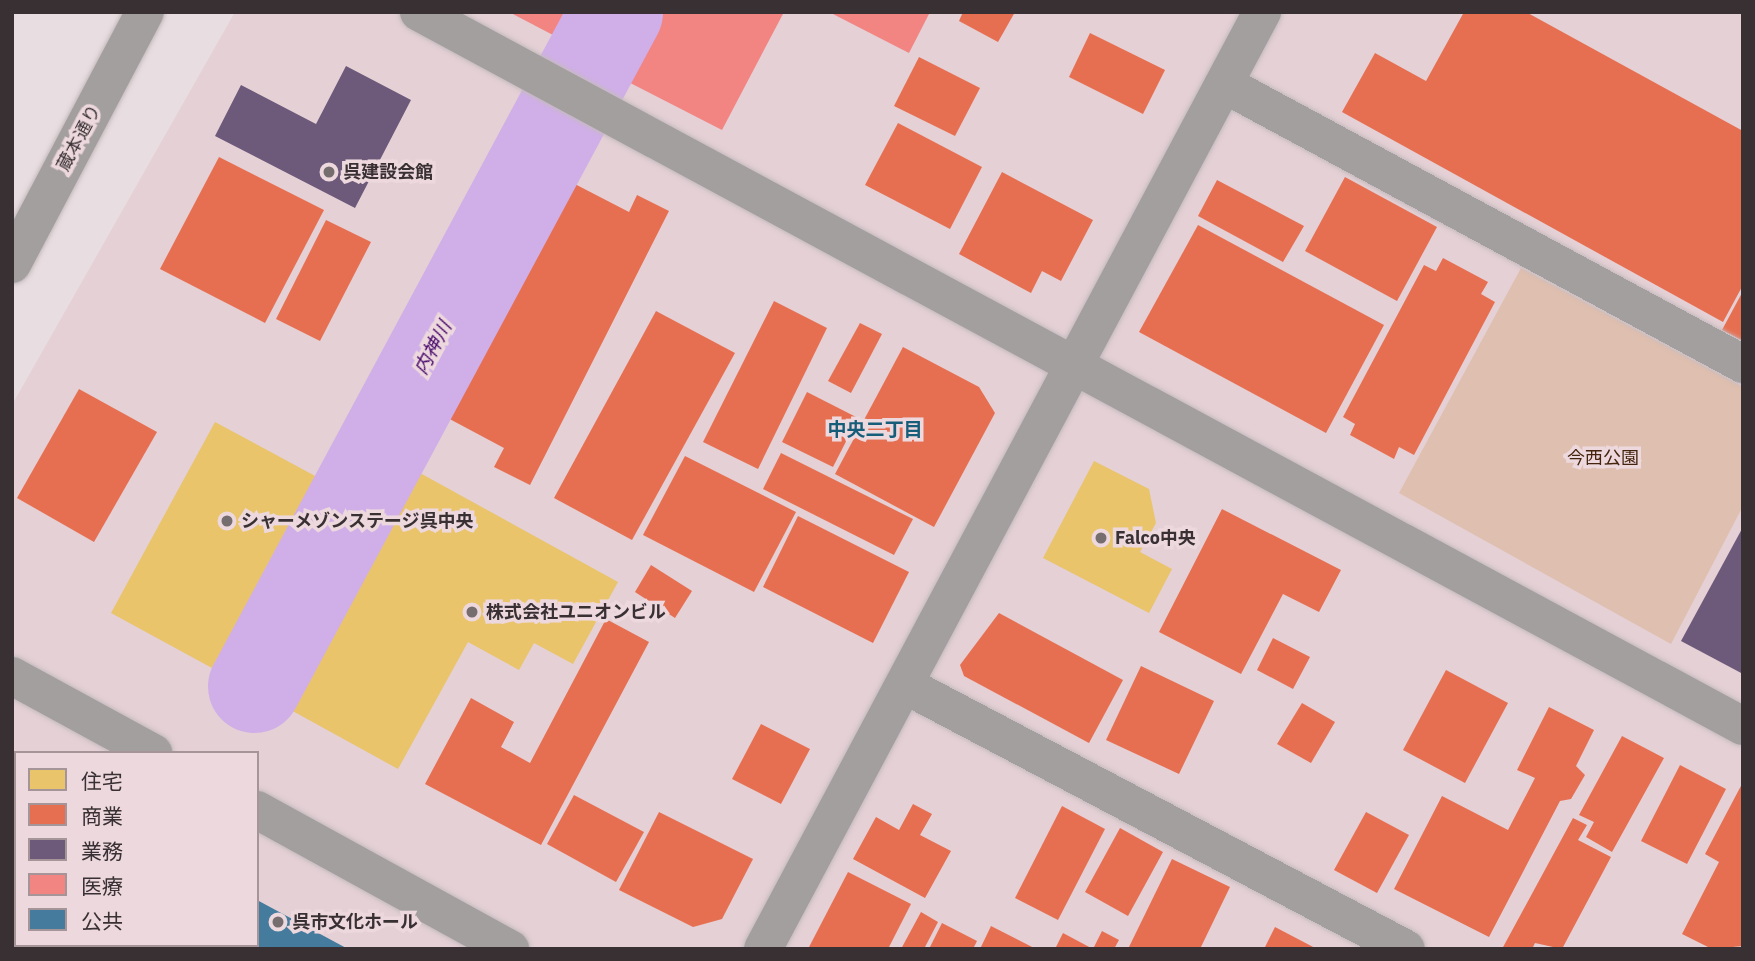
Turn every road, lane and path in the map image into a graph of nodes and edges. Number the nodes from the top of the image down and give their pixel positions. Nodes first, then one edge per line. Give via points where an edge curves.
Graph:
1 (145, 12) edge
2 (419, 12) edge
3 (1262, 12) edge
4 (1224, 83) junction
5 (12, 264) edge
6 (1743, 364) edge
7 (1074, 367) junction
8 (12, 676) edge
9 (905, 685) junction
10 (1743, 726) edge
11 (149, 751) edge
12 (259, 811) edge
13 (510, 949) edge
14 (763, 949) edge
15 (1406, 949) edge

1 - 5 street, 蔵本通り
2 - 7 street
3 - 4 street
4 - 6 street
4 - 7 street
7 - 9 street
7 - 10 street
8 - 11 street
9 - 14 street
9 - 15 street
12 - 13 street

